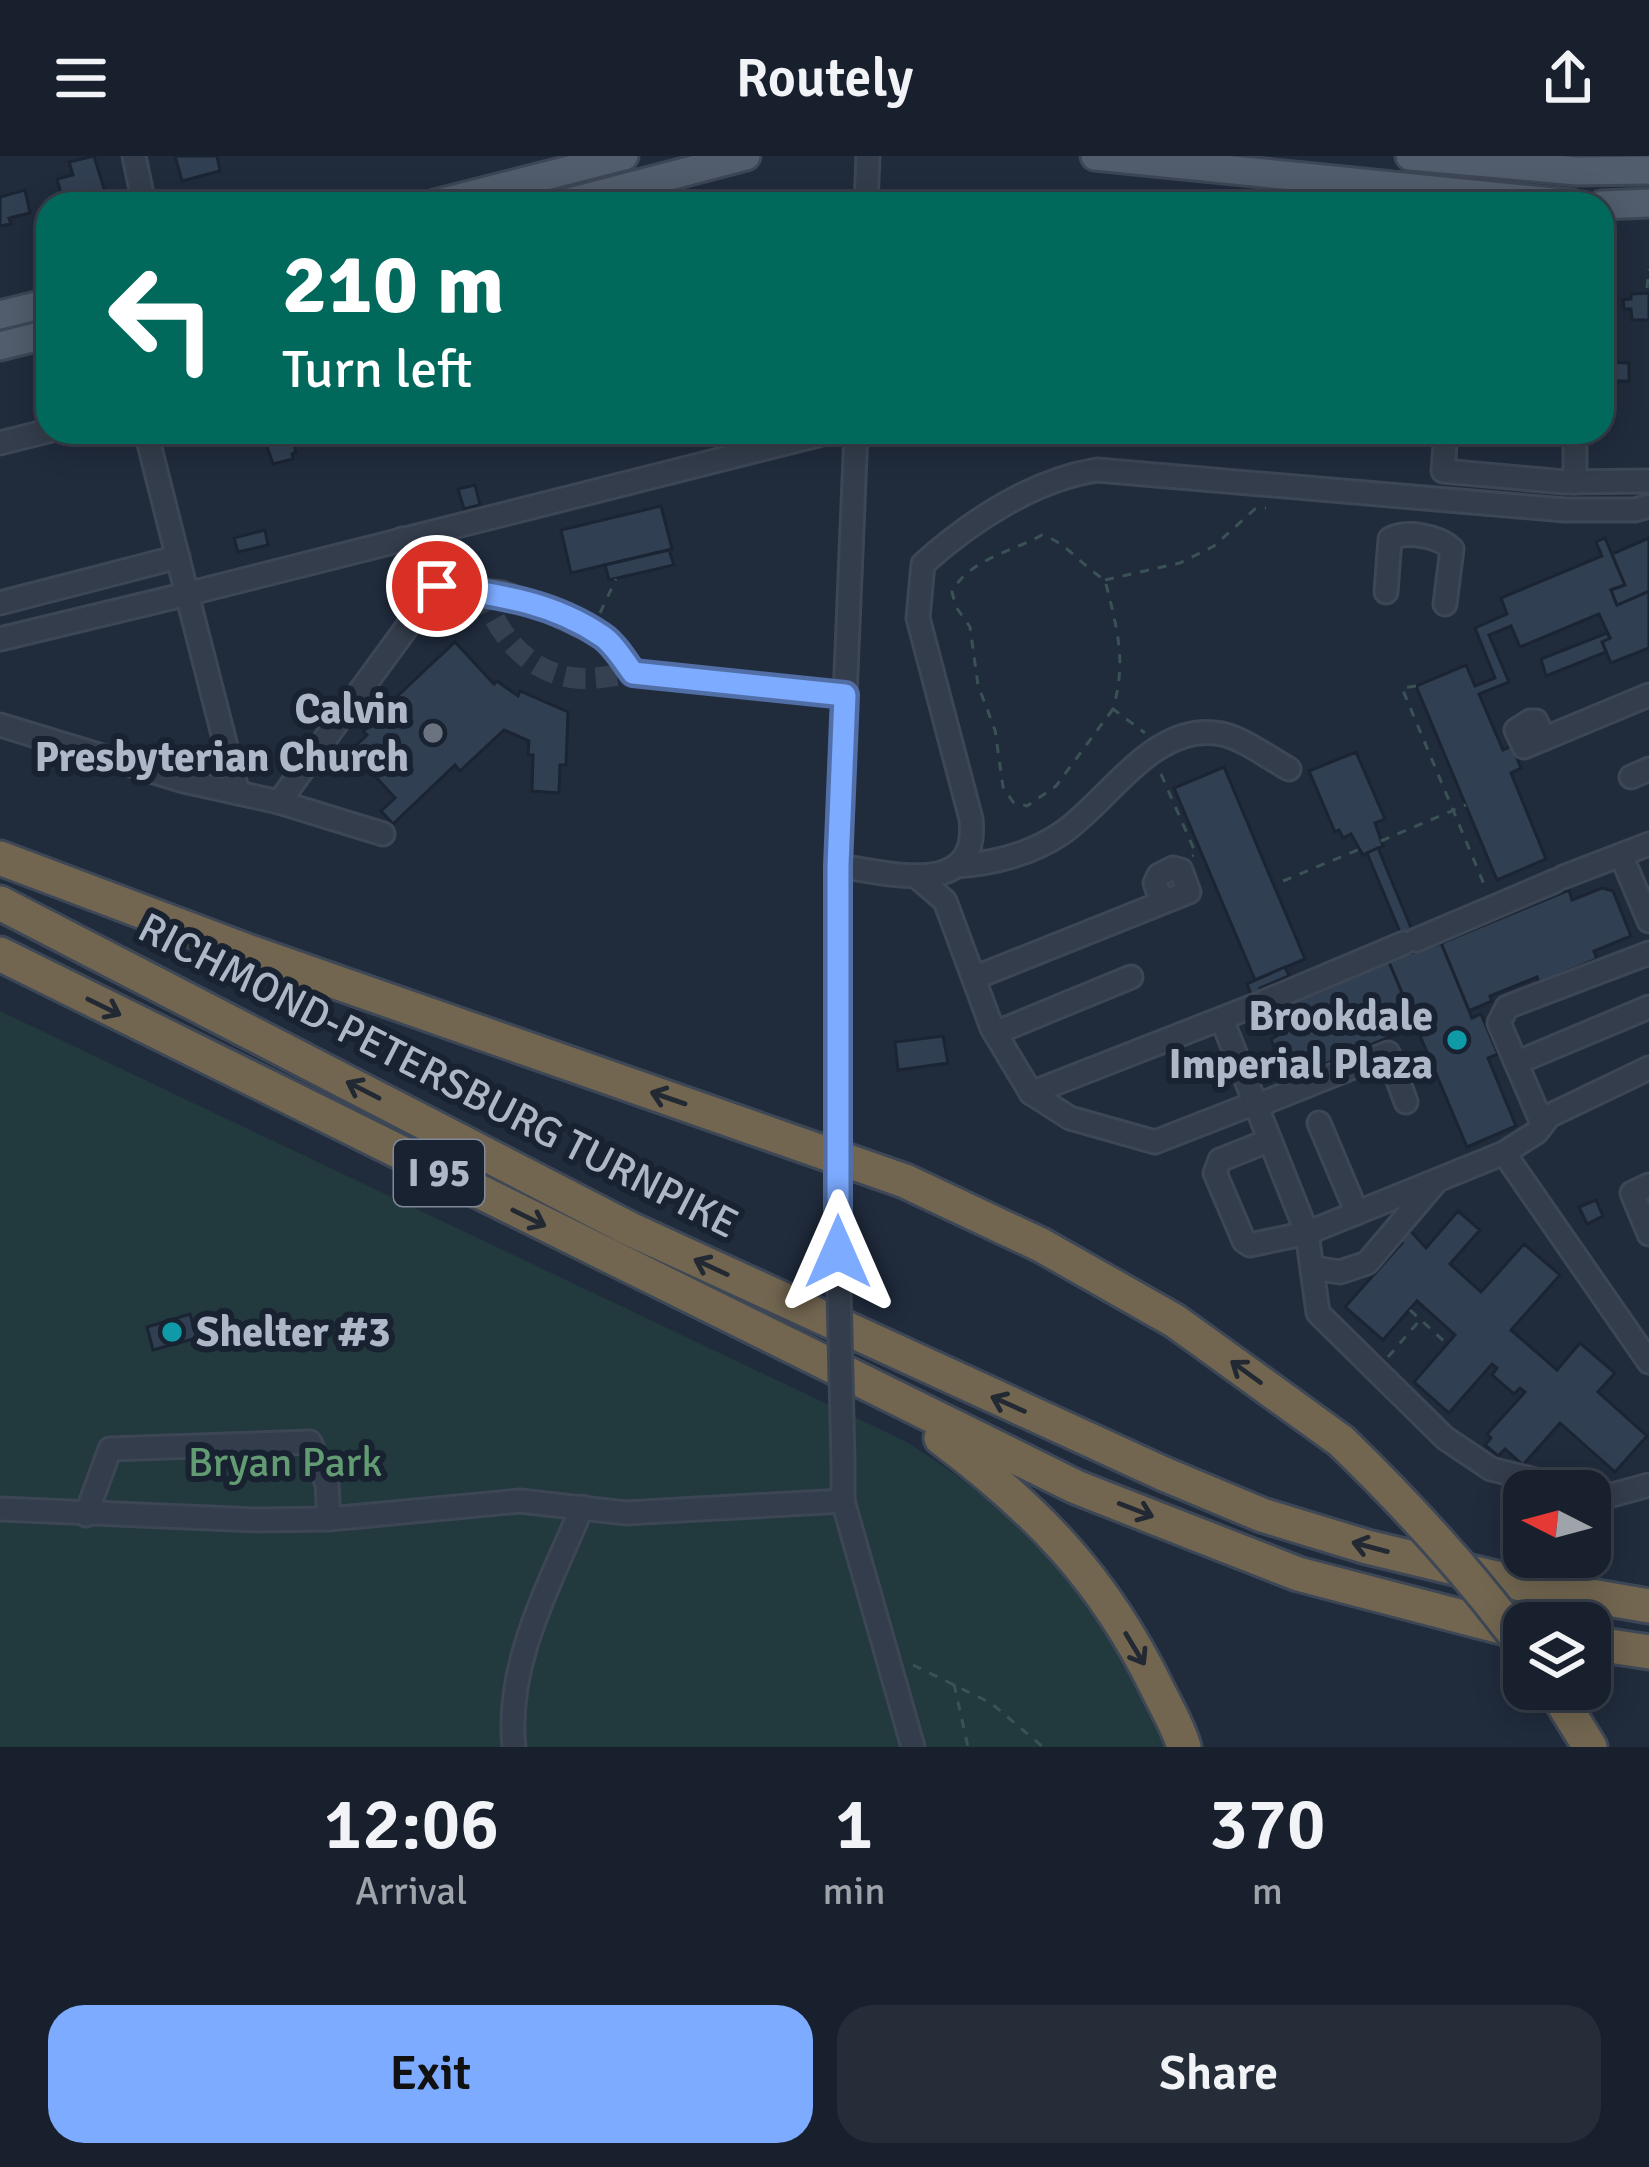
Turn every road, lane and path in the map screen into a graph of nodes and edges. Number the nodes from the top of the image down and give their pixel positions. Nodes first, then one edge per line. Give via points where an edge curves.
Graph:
1 (134, 156) edge
2 (624, 156) edge
3 (746, 156) edge
4 (868, 156) edge
5 (1095, 156) edge
6 (1410, 156) edge
7 (1614, 164) edge
8 (1649, 170) edge
9 (142, 192) edge
10 (482, 192) edge
11 (608, 192) edge
12 (866, 192) edge
13 (1401, 192) edge
14 (1649, 203) edge
15 (1614, 205) edge
16 (1649, 269) edge
17 (1647, 287) edge
18 (36, 306) edge
19 (0, 315) edge
20 (36, 337) edge
21 (0, 346) edge
22 (36, 434) edge
23 (0, 443) edge
24 (149, 444) edge
25 (782, 444) edge
26 (855, 444) edge
27 (1445, 444) edge
28 (1575, 444) edge
29 (1649, 481) edge
30 (1575, 482) junction
31 (1424, 498) junction
32 (1649, 506) edge
33 (1266, 508) dead end
34 (1420, 537) junction
35 (402, 539) junction
36 (178, 557) junction
37 (616, 578) dead end
38 (1105, 580) junction
39 (437, 586) junction
40 (1386, 592) dead end
41 (187, 594) junction
42 (0, 603) edge
43 (1445, 604) dead end
44 (591, 630) junction
45 (0, 639) edge
46 (1416, 686) dead end
47 (845, 695) junction
48 (1649, 695) edge
49 (1113, 709) junction
50 (0, 725) edge
51 (1544, 739) dead end
52 (1152, 753) junction
53 (1288, 769) dead end
54 (238, 793) junction
55 (279, 802) junction
56 (1466, 805) dead end
57 (1453, 810) junction
58 (383, 835) dead end
59 (1381, 841) dead end
60 (1649, 844) edge
61 (1360, 849) dead end
62 (1621, 855) junction
63 (1190, 857) dead end
64 (0, 858) edge
65 (838, 866) junction
66 (956, 866) junction
67 (916, 876) junction
68 (1283, 881) dead end
69 (1486, 890) dead end
70 (1162, 902) dead end
71 (0, 903) edge
72 (1649, 921) edge
73 (1649, 953) edge
74 (0, 955) edge
75 (1131, 977) dead end
76 (974, 978) junction
77 (1649, 1006) edge
78 (1222, 1020) junction
79 (995, 1033) junction
80 (1516, 1063) junction
81 (1649, 1068) edge
82 (1031, 1093) junction
83 (1406, 1102) dead end
84 (1255, 1104) junction
85 (1319, 1123) dead end
86 (1542, 1124) junction
87 (1270, 1140) junction
88 (1504, 1153) junction
89 (1438, 1179) junction
90 (1649, 1185) edge
91 (1358, 1213) junction
92 (1307, 1233) junction
93 (1649, 1234) edge
94 (1313, 1268) junction
95 (1410, 1310) dead end
96 (1420, 1320) junction
97 (1447, 1344) dead end
98 (1649, 1362) edge
99 (1375, 1372) junction
100 (878, 1390) junction
101 (1503, 1472) edge
102 (1649, 1485) edge
103 (1611, 1493) edge
104 (843, 1501) junction
105 (583, 1508) junction
106 (0, 1509) edge
107 (86, 1514) junction
108 (329, 1519) junction
109 (1649, 1606) edge
110 (1503, 1618) edge
111 (1503, 1628) edge
112 (1611, 1646) edge
113 (884, 1651) junction
114 (1649, 1652) edge
115 (954, 1684) junction
116 (1568, 1710) edge
117 (514, 1747) edge
118 (913, 1747) edge
119 (968, 1747) edge
120 (1043, 1747) edge
121 (1184, 1747) edge
122 (1590, 1747) edge

1 - 9 street
2 - 10 main road
3 - 11 main road
4 - 12 street
5 - 13 main road
6 - 7 main road via 1511,167
7 - 8 main road
14 - 15 main road
16 - 17 path
18 - 19 main road
20 - 21 main road
22 - 23 street
24 - 36 street
25 - 35 street
26 - 47 street
27 - 30 street via 1443,471
28 - 30 street
29 - 30 street
31 - 32 street via 1565,510
31 - 34 street
31 - 66 street via 1096,470 1064,475 947,542 923,563 918,618 970,819 973,839
33 - 38 path via 1180,563
34 - 40 street via 1390,539
34 - 43 street via 1452,549
35 - 39 street via 413,550 414,569
35 - 41 street
36 - 41 street
36 - 42 street
37 - 44 path
38 - 49 path via 1122,677
38 - 49 path via 1042,535 975,566 952,592 970,627 1003,788 1013,802 1027,806 1056,786
39 - 44 street via 542,607
39 - 55 street
41 - 45 street
41 - 54 street
44 - 47 street via 633,673
46 - 57 path via 1402,688
47 - 65 street
48 - 51 street
49 - 52 path via 1150,738
50 - 54 street
52 - 53 street via 1194,732 1226,735
52 - 63 path via 1196,854
52 - 66 street via 1061,834 984,865
54 - 55 street
55 - 58 street
56 - 57 path
57 - 59 path
57 - 69 path
60 - 62 street
61 - 68 path
62 - 72 street
62 - 78 street
110 -> 64 highway, bridge via 1341,1441 1175,1321 1041,1245 905,1181
65 - 67 street
65 - 104 street, bridge
66 - 67 street
67 - 76 street via 945,901
70 - 76 street
109 -> 71 highway, RICHMOND-PETERSBURG TURNPIKE / I 95 via 1367,1547 1164,1474 630,1228
73 - 80 street via 1508,1007 1499,1023
74 -> 100 highway, RICHMOND-PETERSBURG TURNPIKE / I 95
75 - 79 street
76 - 79 street
77 - 80 street
78 - 82 street
78 - 84 street
79 - 82 street
80 - 86 street
81 - 86 street
82 - 84 street via 1070,1118 1155,1142
83 - 84 street via 1388,1053
84 - 87 street
85 - 91 street
86 - 88 street
87 - 92 street
87 - 92 street via 1220,1160 1215,1172 1244,1241
88 - 89 street
88 - 98 street
89 - 91 street
89 - 94 street via 1366,1263 1340,1272
90 - 93 street via 1632,1192
91 - 92 street
92 - 94 street
94 - 99 street via 1318,1313
95 - 96 path
96 - 97 path
96 - 99 path
99 - 101 street via 1445,1438
100 -> 111 highway, RICHMOND-PETERSBURG TURNPIKE / I 95 via 1076,1486 1298,1574
100 -> 121 highway via 1054,1532 1142,1658
102 - 103 street
104 - 105 street via 626,1513
104 - 113 street
105 - 108 street via 520,1501
105 - 117 street via 524,1654
106 - 107 street
107 - 108 street
107 - 108 street via 110,1449 310,1442 327,1484
112 - 114 highway
113 - 115 path
113 - 118 street
115 - 119 path
115 - 120 path
116 - 122 highway

